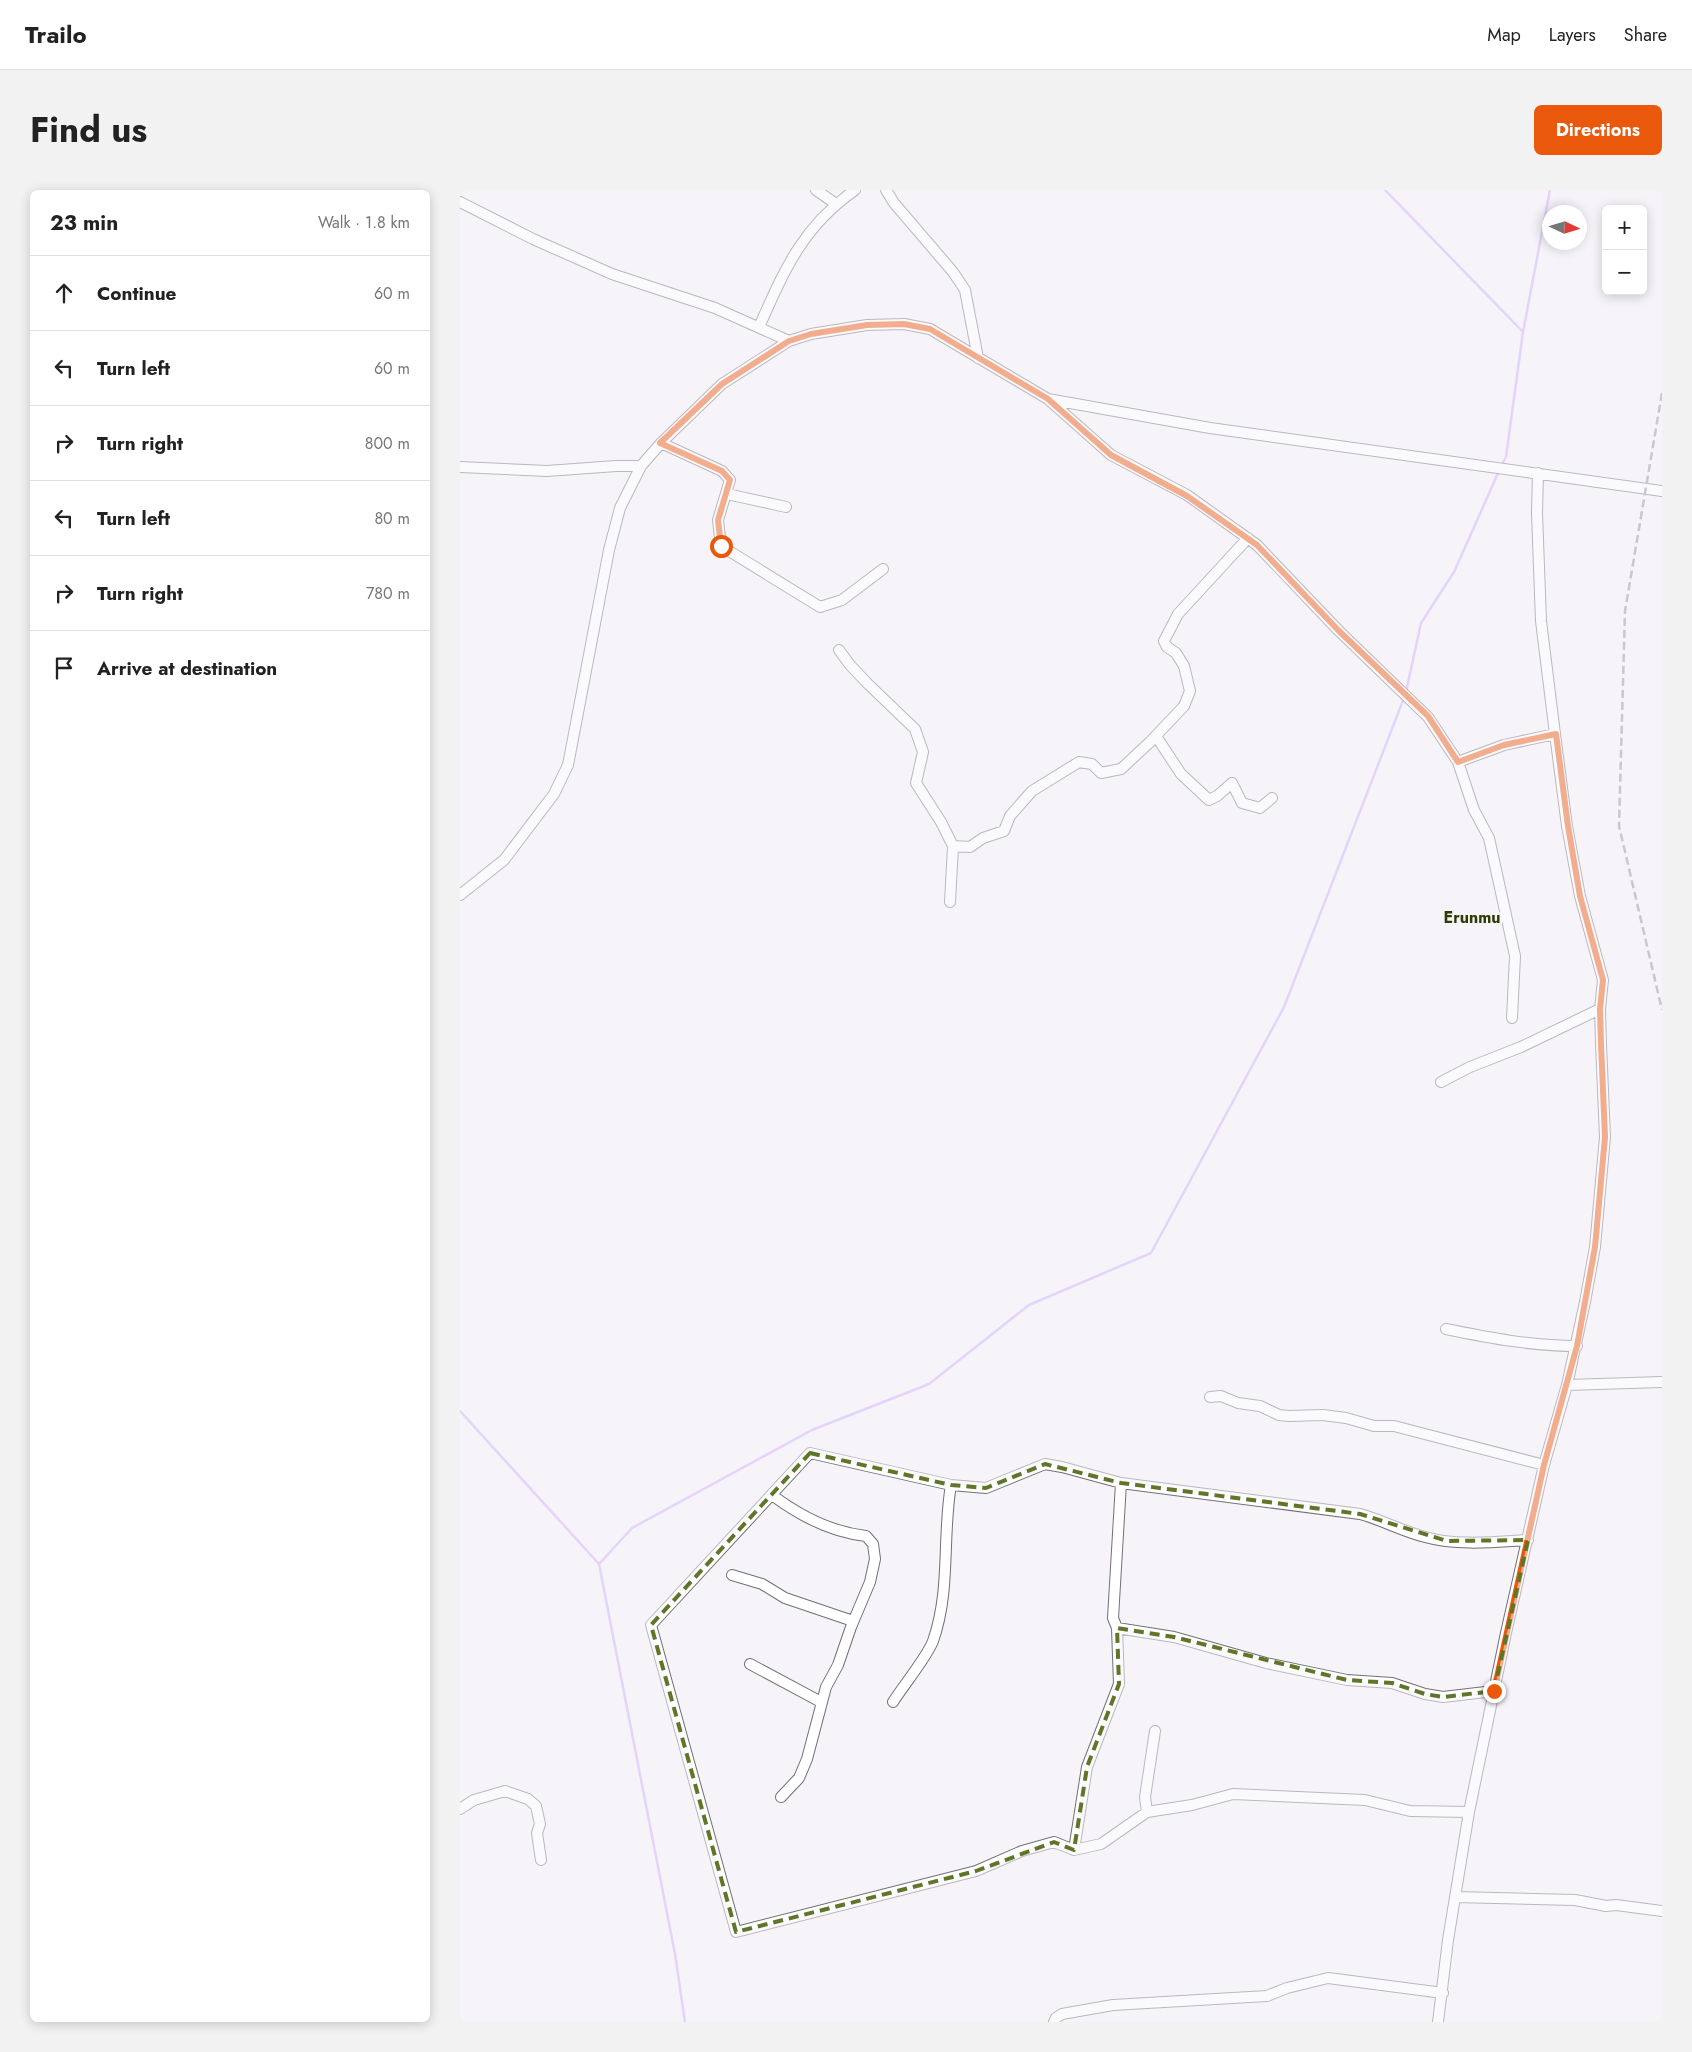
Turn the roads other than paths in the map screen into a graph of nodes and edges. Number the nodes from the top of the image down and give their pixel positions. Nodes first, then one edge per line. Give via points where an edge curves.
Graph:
1 (816, 190) edge
2 (855, 190) edge
3 (886, 190) edge
4 (460, 202) edge
5 (836, 204) junction
6 (759, 327) junction
7 (789, 341) junction
8 (978, 358) junction
9 (1048, 399) junction
10 (660, 443) junction
11 (641, 466) junction
12 (460, 467) edge
13 (1538, 473) junction
14 (1662, 491) edge
15 (727, 494) junction
16 (786, 507) dead end
17 (1248, 538) junction
18 (883, 569) dead end
19 (839, 650) dead end
20 (1556, 734) junction
21 (1156, 736) junction
22 (1458, 762) junction
23 (1272, 798) dead end
24 (953, 846) junction
25 (460, 895) edge
26 (950, 902) dead end
27 (1600, 1009) junction
28 (1512, 1018) dead end
29 (1441, 1082) dead end
30 (1446, 1329) dead end
31 (1577, 1346) junction
32 (1662, 1382) edge
33 (1567, 1385) junction
34 (1210, 1397) dead end
35 (1544, 1465) junction
36 (1121, 1483) junction
37 (951, 1485) junction
38 (772, 1495) junction
39 (1528, 1540) junction
40 (732, 1575) dead end
41 (853, 1621) junction
42 (1117, 1628) junction
43 (750, 1664) dead end
44 (1494, 1691) junction
45 (821, 1702) junction
46 (893, 1702) dead end
47 (1155, 1731) dead end
48 (781, 1797) dead end
49 (460, 1809) edge
50 (1147, 1812) junction
51 (1469, 1812) junction
52 (1074, 1850) junction
53 (541, 1860) dead end
54 (1455, 1897) junction
55 (1662, 1911) edge
56 (1443, 1993) junction
57 (1054, 2022) edge
58 (1438, 2022) edge

1 - 5 street
2 - 5 street
3 - 8 street via 965,290
4 - 6 street via 612,274 715,308
5 - 6 street via 787,265
6 - 7 street
7 - 8 street via 867,325 904,324 930,329
7 - 10 street via 722,384
8 - 9 street
9 - 13 street via 1210,428
9 - 17 street via 1111,455 1187,496
10 - 11 street
10 - 15 street via 722,471 730,480
11 - 12 street via 547,471
11 - 25 street via 620,508 609,550 568,765 554,794 504,860
13 - 14 street
13 - 20 street via 1541,621
15 - 16 street
15 - 18 street via 718,520 721,546 820,607 842,600
17 - 21 street via 1178,614 1164,641 1184,666 1190,691 1184,706
17 - 22 street via 1428,716
19 - 24 street via 885,702 915,729 923,752 916,783
20 - 22 street via 1504,745
20 - 27 street via 1580,896 1603,980
21 - 23 street via 1181,774 1209,800 1232,783 1242,803 1260,808
21 - 24 street via 1121,769 1101,773 1092,764 1079,762 1032,791 1010,816 1004,830 982,838 970,847
22 - 28 street via 1474,810 1489,838 1497,869 1515,956
24 - 26 street
27 - 29 street
27 - 31 street via 1605,1137 1595,1247
30 - 31 street via 1505,1341
31 - 33 street
32 - 33 street
33 - 35 street
34 - 35 street via 1221,1396 1238,1403 1260,1406 1279,1415 1323,1415 1374,1426 1394,1426
35 - 39 street
36 - 37 street via 1045,1464 986,1488
36 - 39 street via 1360,1514 1427,1538 1447,1541
36 - 42 street via 1113,1618
37 - 38 street via 810,1454
37 - 46 street via 947,1508 945,1584 933,1642
38 - 41 street via 809,1520 866,1536 873,1544 875,1559 870,1582
38 - 52 street via 651,1625 736,1932 976,1870 1054,1842
39 - 44 street
40 - 41 street via 762,1584 785,1598
41 - 45 street
42 - 44 street via 1174,1637 1266,1663 1347,1680 1392,1683 1425,1694 1443,1697
42 - 52 street via 1119,1684 1087,1767
43 - 45 street
44 - 51 street
45 - 48 street via 807,1759 799,1778
47 - 50 street via 1145,1797
49 - 53 street via 474,1800 505,1792 528,1799 536,1806 540,1824 537,1834
50 - 51 street via 1233,1794 1365,1800 1410,1810
50 - 52 street via 1101,1844
51 - 54 street
54 - 55 street via 1575,1900
54 - 56 street
56 - 57 street via 1328,1978 1267,1996 1113,2005 1062,2014
56 - 58 street

